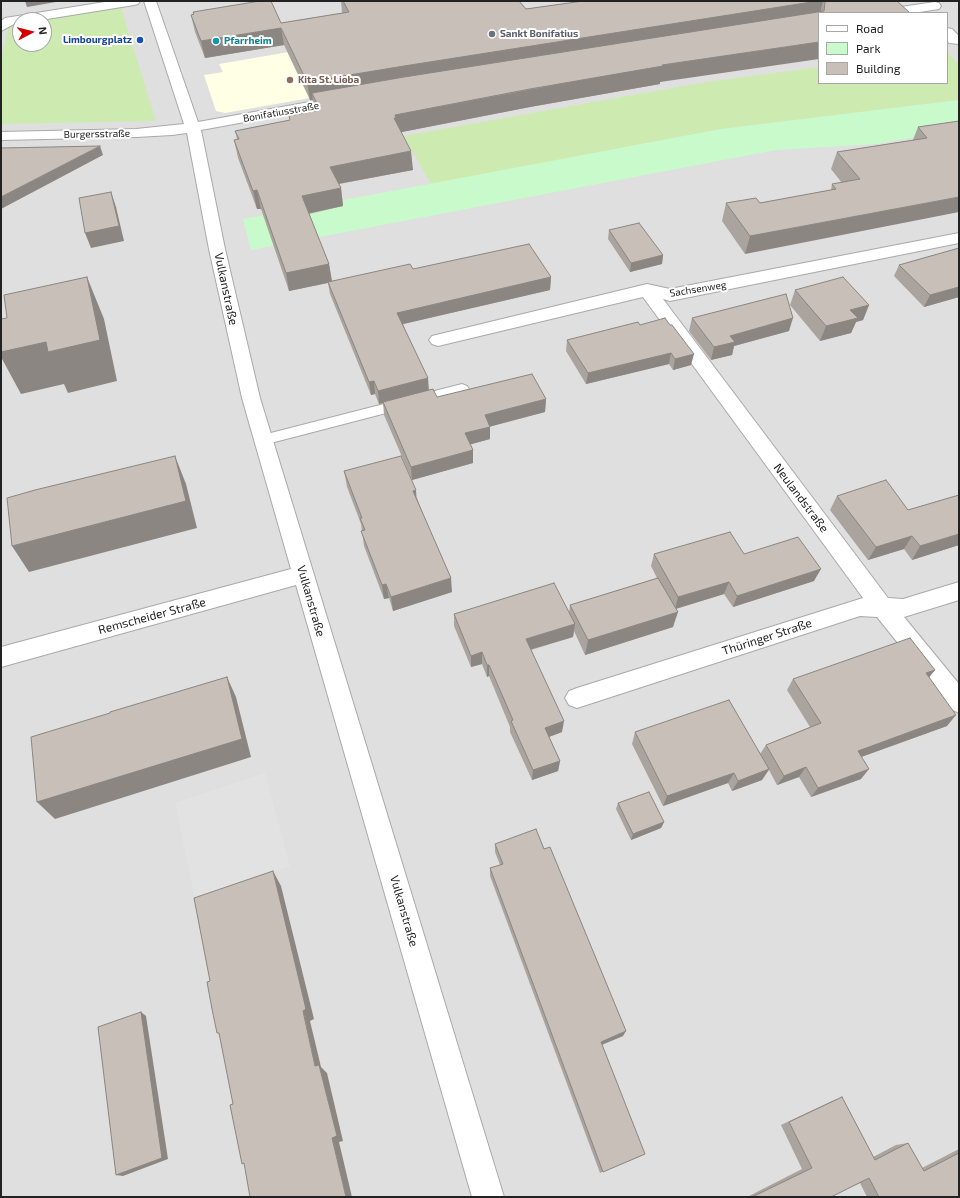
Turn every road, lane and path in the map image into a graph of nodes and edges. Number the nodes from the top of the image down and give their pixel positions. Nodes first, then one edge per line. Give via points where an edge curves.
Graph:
1 (134, 1) edge
2 (150, 1) edge
3 (936, 7) edge
4 (895, 12) edge
5 (1, 27) edge
6 (358, 98) edge
7 (192, 128) junction
8 (1, 136) edge
9 (959, 238) edge
10 (647, 290) junction
11 (438, 340) dead end
12 (462, 389) edge
13 (263, 440) junction
14 (304, 574) junction
15 (959, 591) edge
16 (882, 607) junction
17 (1, 657) edge
18 (577, 698) dead end
19 (959, 702) edge
20 (488, 1197) edge

1 - 5 street via 10,21
2 - 7 street, Vulkanstraße
3 - 4 street
6 - 7 street, Bonifatiusstraße
7 - 8 street, Burgersstraße via 156,132
7 - 13 street, Vulkanstraße via 242,360
9 - 10 street, Sachsenweg via 670,295
10 - 11 street, Sachsenweg
10 - 16 street, Neulandstraße
12 - 13 lane
13 - 14 street, Vulkanstraße
14 - 17 street, Remscheider Straße
14 - 20 street, Vulkanstraße
15 - 16 street, Thüringer Straße via 903,608
16 - 18 street, Thüringer Straße via 860,607
16 - 19 street, Neulandstraße

